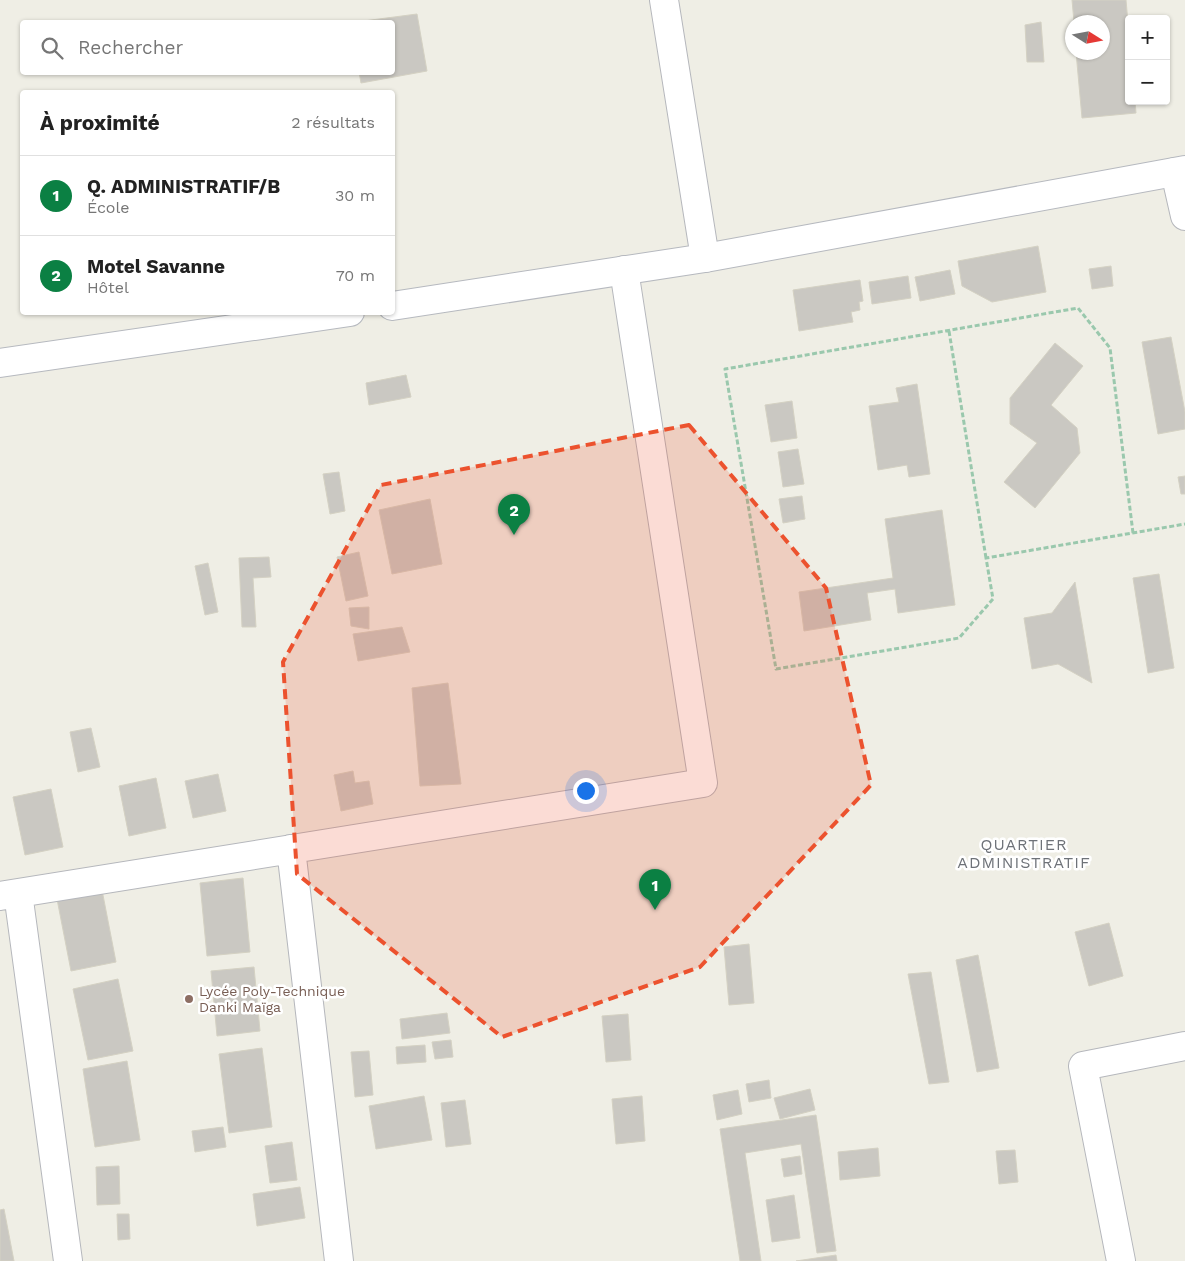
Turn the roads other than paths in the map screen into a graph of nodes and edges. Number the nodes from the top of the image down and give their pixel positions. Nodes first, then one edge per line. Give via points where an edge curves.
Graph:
1 (664, 0) edge
2 (1180, 171) edge
3 (1185, 216) edge
4 (705, 258) junction
5 (624, 270) junction
6 (395, 306) edge
7 (329, 315) edge
8 (0, 363) edge
9 (291, 849) junction
10 (9, 894) edge
11 (1185, 1046) edge
12 (68, 1261) edge
13 (339, 1261) edge
14 (1121, 1261) edge

1 - 4 street
2 - 3 street
2 - 4 street
4 - 5 street
5 - 6 street
5 - 9 street via 704,782
7 - 8 street
9 - 10 street
9 - 13 street
10 - 12 street
11 - 14 street via 1083,1066

